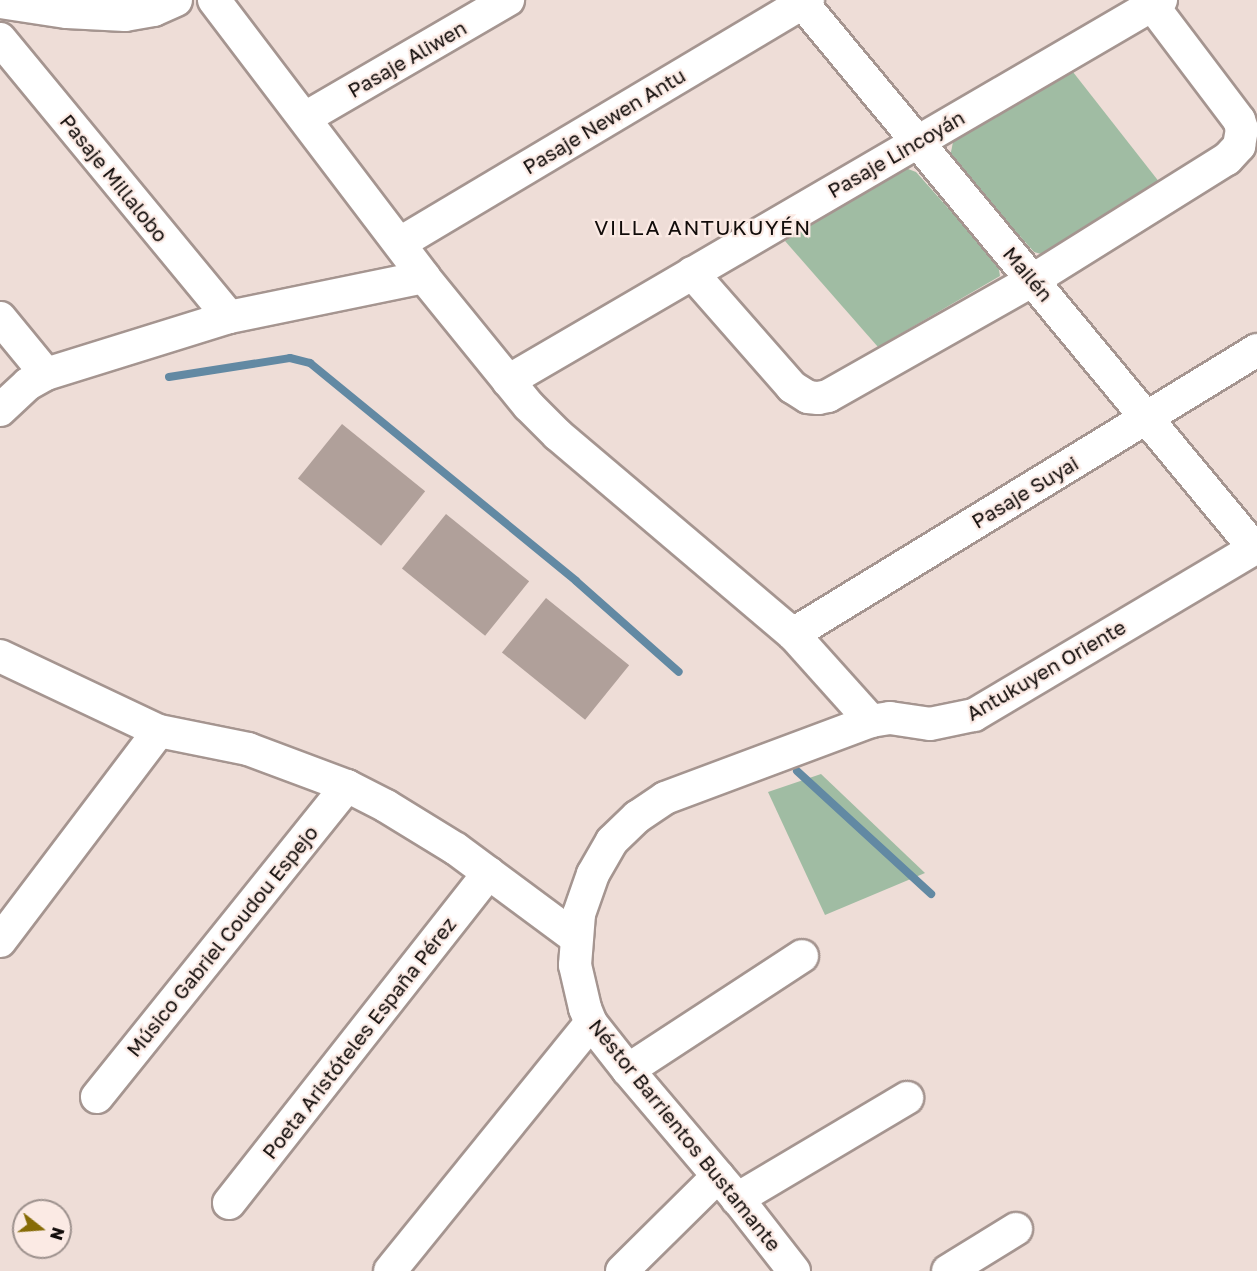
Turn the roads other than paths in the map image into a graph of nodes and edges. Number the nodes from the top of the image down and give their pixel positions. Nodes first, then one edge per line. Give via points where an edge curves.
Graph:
1 (176, 0) edge
2 (213, 0) edge
3 (508, 0) edge
4 (804, 1) edge
5 (0, 2) edge
6 (1156, 3) edge
7 (0, 39) edge
8 (305, 118) junction
9 (916, 142) junction
10 (400, 243) junction
11 (692, 273) junction
12 (424, 277) junction
13 (1033, 280) junction
14 (229, 317) junction
15 (0, 318) edge
16 (1257, 350) edge
17 (46, 374) junction
18 (508, 381) junction
19 (0, 410) edge
20 (1145, 418) junction
21 (1256, 548) edge
22 (793, 634) junction
23 (0, 656) edge
24 (871, 721) junction
25 (159, 731) junction
26 (346, 786) junction
27 (652, 807) joint
28 (489, 873) junction
29 (575, 937) junction
30 (0, 941) edge
31 (802, 956) dead end
32 (591, 1023) junction
33 (627, 1070) junction
34 (97, 1097) dead end
35 (907, 1098) dead end
36 (728, 1188) junction
37 (229, 1203) dead end
38 (1016, 1229) dead end
39 (390, 1271) edge
40 (622, 1271) edge
41 (794, 1271) edge
42 (948, 1271) edge

1 - 5 street via 154,10 125,15 67,12
2 - 8 street
3 - 8 street, Pasaje Aliwen
4 - 9 street, Mailén
4 - 10 street, Pasaje Newen Antu
6 - 9 street, Pasaje Lincoyán
6 - 13 street via 1239,120 1239,146 1227,159
7 - 14 street, Pasaje Millalobo
8 - 10 street
9 - 11 street, Pasaje Lincoyán
9 - 13 street, Mailén
10 - 12 street
11 - 13 street via 792,387 818,398 828,396
11 - 18 street, Pasaje Lincoyán
12 - 14 street
12 - 18 street
13 - 20 street, Mailén
14 - 17 street
15 - 17 street
16 - 20 street, Pasaje Suyai
17 - 19 street via 28,384
18 - 22 street via 558,435
20 - 21 street, Mailén
20 - 22 street, Pasaje Suyai
21 - 24 street, Antukuyen Oriente via 974,716 930,724 890,718
22 - 24 street
23 - 25 street
24 - 27 street, Antukuyen Oriente via 687,790
25 - 26 street via 248,749
25 - 30 street
26 - 28 street via 426,830
26 - 34 street, Músico Gabriel Coudou Espejo
27 - 29 street, Néstor Barrientos Bustamante via 625,827 603,857 586,892
28 - 29 street
28 - 37 street, Poeta Aristóteles España Pérez
29 - 32 street, Néstor Barrientos Bustamante via 579,989
31 - 33 street
32 - 33 street, Néstor Barrientos Bustamante
32 - 39 street
33 - 36 street, Néstor Barrientos Bustamante
35 - 36 street
36 - 40 street
36 - 41 street, Néstor Barrientos Bustamante
38 - 42 street

